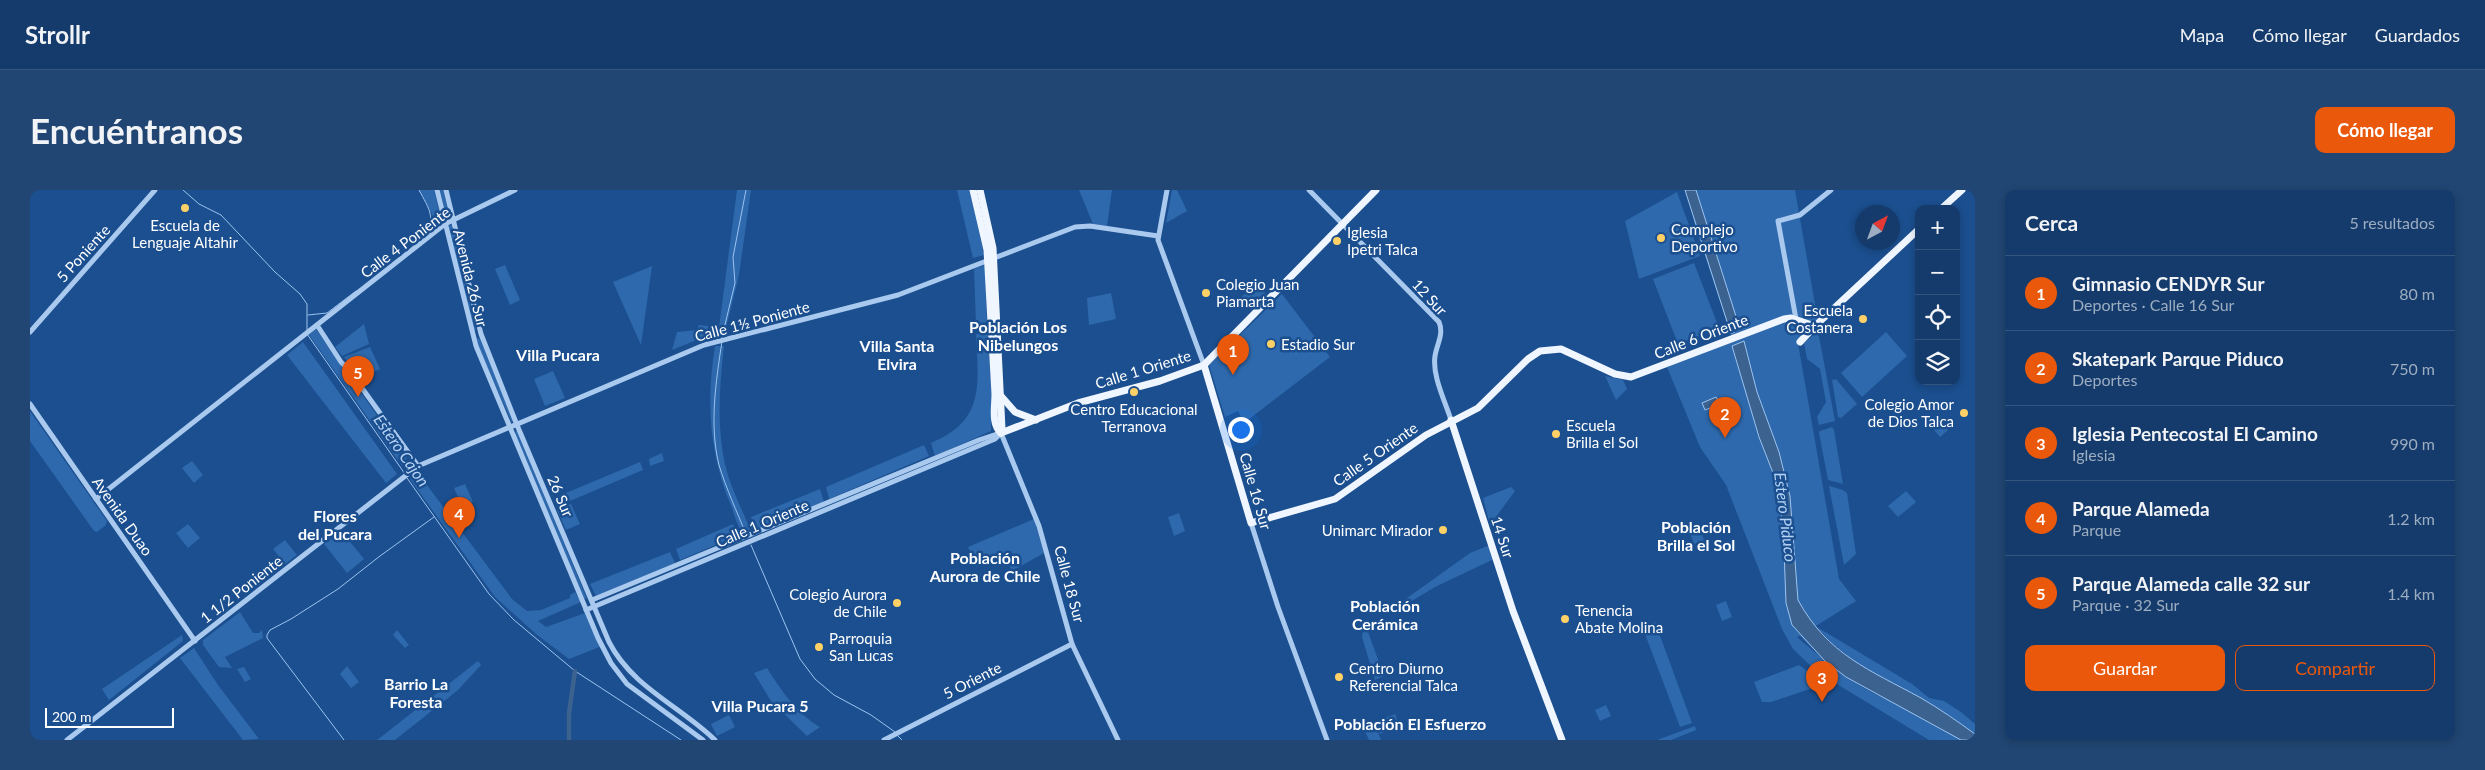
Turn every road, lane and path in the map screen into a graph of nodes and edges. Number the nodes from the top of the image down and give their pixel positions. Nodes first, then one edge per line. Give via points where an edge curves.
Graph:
1 (155, 190) edge
2 (437, 190) edge
3 (446, 190) edge
4 (515, 190) edge
5 (973, 190) edge
6 (980, 190) edge
7 (1167, 190) edge
8 (1309, 190) edge
9 (1376, 190) edge
10 (1831, 190) edge
11 (1962, 190) edge
12 (1945, 205) edge
13 (453, 219) junction
14 (445, 224) junction
15 (1342, 224) junction
16 (1915, 233) edge
17 (1158, 236) junction
18 (991, 258) junction
19 (1796, 319) junction
20 (317, 325) junction
21 (1815, 326) junction
22 (30, 332) edge
23 (473, 338) joint
24 (1440, 338) joint
25 (1800, 342) dead end
26 (1204, 365) junction
27 (1000, 392) junction
28 (30, 404) edge
29 (1481, 405) joint
30 (1039, 420) junction
31 (1451, 420) junction
32 (517, 426) junction
33 (510, 428) junction
34 (1001, 433) junction
35 (418, 466) junction
36 (411, 470) joint
37 (96, 499) junction
38 (1251, 523) junction
39 (592, 600) junction
40 (595, 607) junction
41 (586, 610) junction
42 (195, 641) junction
43 (1072, 644) junction
44 (67, 740) edge
45 (703, 740) edge
46 (715, 740) edge
47 (884, 740) edge
48 (1118, 740) edge
49 (1327, 740) edge
50 (1562, 740) edge

1 - 22 street, 5 Poniente
2 - 14 street
3 - 13 street, Avenida 26 Sur
4 - 13 street, Calle 4 Poniente
5 - 18 main road, Calle 18 Sur
6 - 18 main road, Calle 18 Sur
7 - 17 street, Calle 16 Sur
8 - 15 street, 12 Sur
9 - 15 main road, Calle 1 Oriente
10 - 19 street via 1800,215 1778,220
11 - 12 main road
13 - 14 street, Calle 4 Poniente
13 - 32 street, 26 Sur via 481,334
14 - 20 street, Calle 4 Poniente
14 - 23 street, Avenida 26 Sur
15 - 24 street, 12 Sur via 1438,322
15 - 26 main road, Calle 1 Oriente
16 - 21 main road
17 - 18 street, Calle 1½ Poniente via 1090,226 1075,227
17 - 26 street, Calle 16 Sur
18 - 27 main road, Calle 18 Sur
18 - 32 street, Calle 1½ Poniente via 898,295 716,342
18 - 34 main road, Calle 18 Sur via 994,418
19 - 21 main road
19 - 29 main road, Calle 6 Oriente via 1784,319 1631,377 1615,374 1567,351 1556,348 1544,350 1528,359
20 - 35 street
20 - 37 street, Calle 4 Poniente
21 - 25 main road
23 - 33 street, 26 Sur
24 - 31 street, 14 Sur via 1435,366
26 - 30 main road, Calle 1 Oriente via 1160,381 1088,400
26 - 38 main road, Calle 16 Sur
27 - 30 main road via 1015,412 1028,419
27 - 34 main road, Calle 18 Sur
28 - 37 street, Avenida Duao
29 - 31 main road, Calle 5 Oriente
30 - 34 main road, Calle 1 Oriente
31 - 38 main road, Calle 5 Oriente via 1331,501
31 - 50 main road, 14 Sur via 1513,610
32 - 33 street, Calle 1½ Poniente
32 - 39 street, 26 Sur
33 - 35 street, Calle 1½ Poniente
33 - 41 street, 26 Sur
34 - 39 street, Calle 1 Oriente
34 - 40 street, Calle 1 Oriente via 995,439
34 - 43 street, Calle 18 Sur via 1039,526
35 - 36 street, Calle 1½ Poniente
36 - 42 street, 1 1/2 Poniente
37 - 42 street, Avenida Duao
38 - 49 street, Calle 16 Sur
39 - 40 street, 26 Sur
40 - 41 street, Calle 1 Oriente
40 - 46 street, 26 Sur via 612,647 628,670
41 - 45 street, 26 Sur via 611,663 623,680
42 - 44 street, 1 1/2 Poniente
43 - 47 street, 5 Oriente
43 - 48 street, Calle 18 Sur

